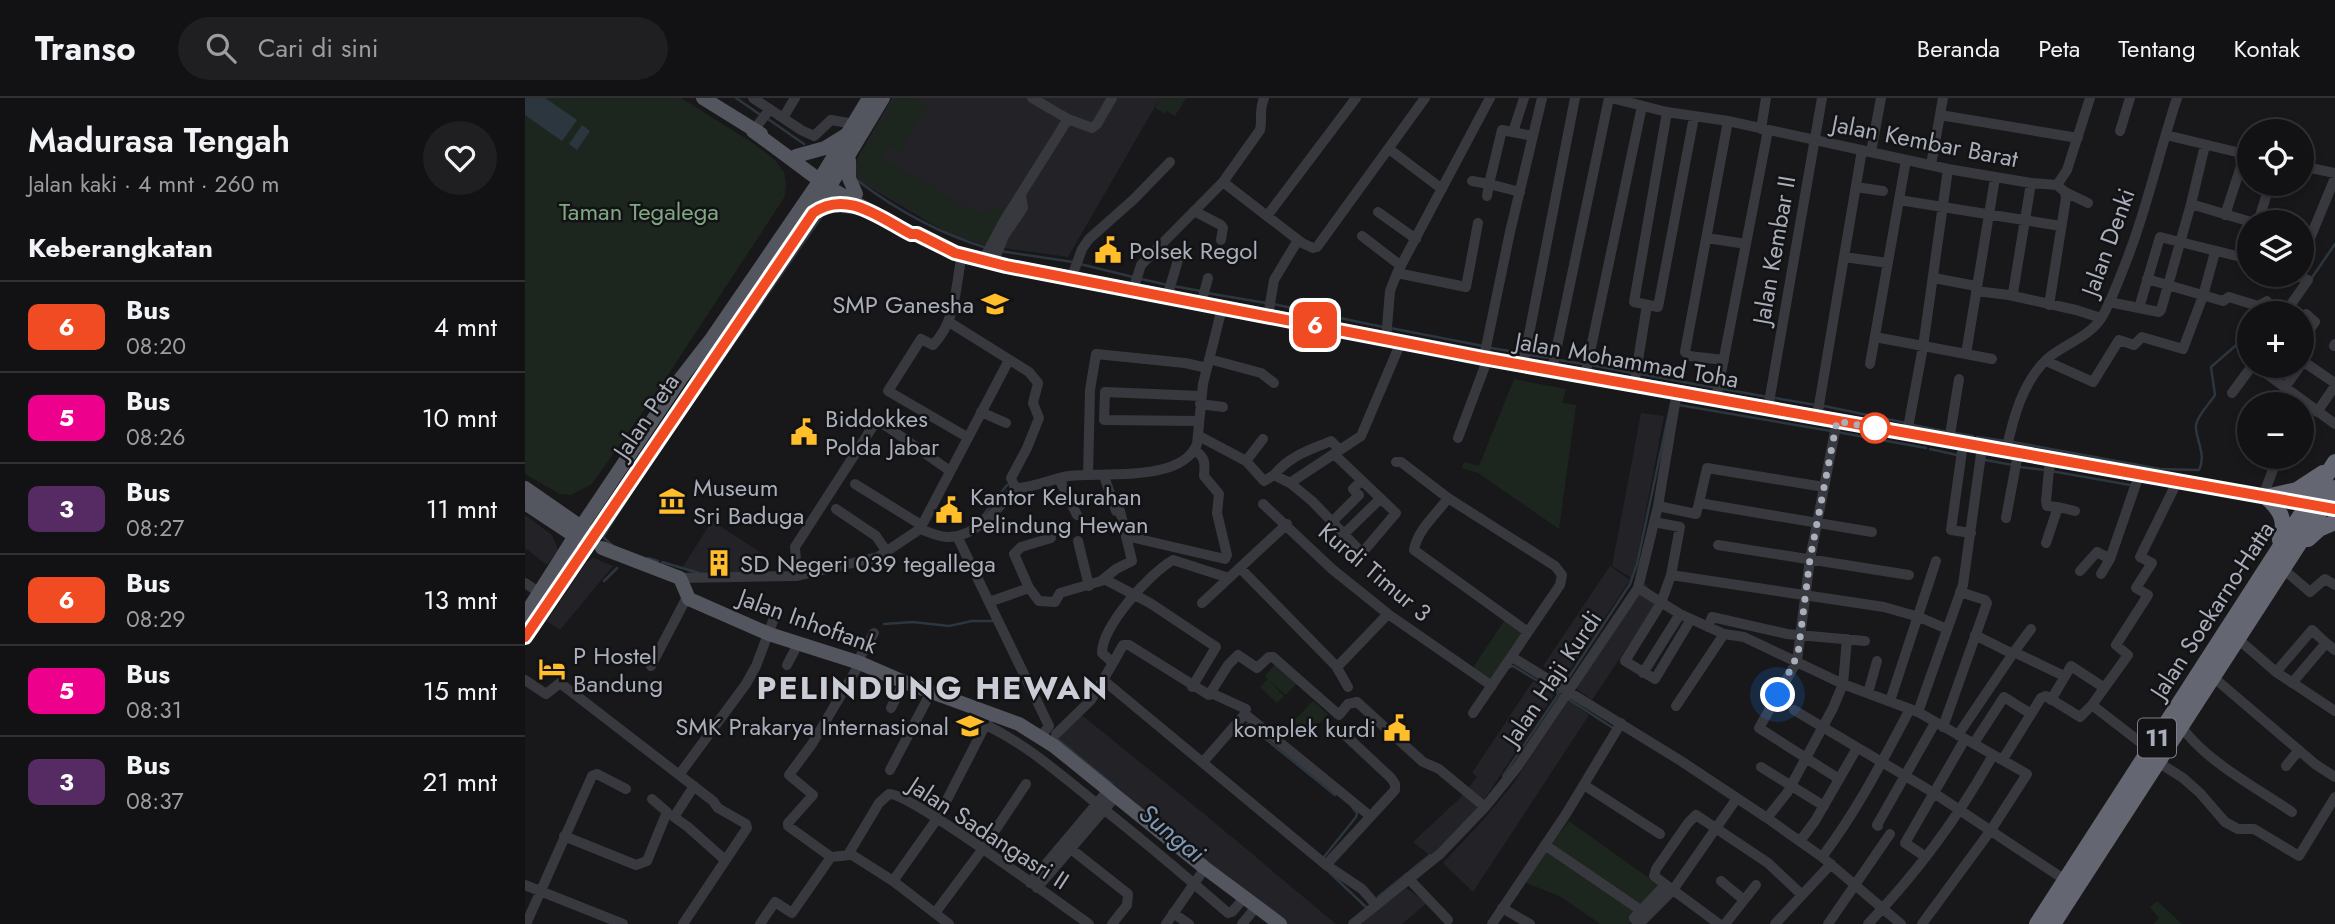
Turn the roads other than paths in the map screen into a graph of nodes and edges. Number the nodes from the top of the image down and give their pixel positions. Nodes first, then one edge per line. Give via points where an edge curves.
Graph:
1 (703, 98) edge
2 (795, 98) edge
3 (869, 98) edge
4 (883, 98) edge
5 (1032, 98) edge
6 (1112, 98) edge
7 (1264, 98) edge
8 (1356, 98) edge
9 (1425, 98) edge
10 (1490, 98) edge
11 (1524, 98) edge
12 (1542, 98) edge
13 (1575, 98) edge
14 (1610, 98) edge
15 (1766, 98) edge
16 (1822, 98) edge
17 (1881, 98) edge
18 (1943, 98) edge
19 (2090, 98) edge
20 (2130, 98) edge
21 (2177, 98) edge
22 (756, 99) edge
23 (1641, 110) junction
24 (1667, 112) junction
25 (1940, 116) junction
26 (1694, 117) junction
27 (763, 118) junction
28 (783, 118) junction
29 (1068, 118) junction
30 (1728, 121) junction
31 (851, 129) junction
32 (1764, 129) junction
33 (2120, 131) dead end
34 (1513, 132) junction
35 (2166, 135) junction
36 (1532, 136) junction
37 (2078, 138) junction
38 (1814, 140) junction
39 (2205, 145) junction
40 (1389, 149) junction
41 (1866, 151) junction
42 (2237, 153) edge
43 (850, 155) junction
44 (793, 157) junction
45 (1906, 160) junction
46 (1170, 162) dead end
47 (1931, 165) junction
48 (1948, 169) junction
49 (2314, 169) edge
50 (2335, 175) edge
51 (1995, 178) junction
52 (827, 181) junction
53 (1472, 181) dead end
54 (2237, 182) edge
55 (1223, 183) junction
56 (2031, 183) junction
57 (1856, 187) junction
58 (1442, 189) junction
59 (2061, 189) junction
60 (1488, 190) junction
61 (1883, 191) dead end
62 (1520, 192) junction
63 (858, 200) junction
64 (1899, 200) junction
65 (2088, 203) dead end
66 (2190, 204) junction
67 (1944, 209) junction
68 (808, 210) junction
69 (1194, 211) junction
70 (1378, 212) dead end
71 (1989, 215) junction
72 (2225, 215) junction
73 (1267, 216) junction
74 (2237, 218) edge
75 (2025, 220) junction
76 (1478, 223) dead end
77 (2061, 226) junction
78 (2314, 230) edge
79 (1362, 236) dead end
80 (1707, 238) junction
81 (1416, 239) junction
82 (1220, 240) dead end
83 (1298, 240) junction
84 (2181, 241) junction
85 (1745, 244) junction
86 (2215, 252) junction
87 (962, 255) junction
88 (990, 257) junction
89 (1844, 257) junction
90 (2237, 257) edge
91 (1178, 260) dead end
92 (1888, 262) junction
93 (1399, 269) junction
94 (1208, 278) dead end
95 (1934, 278) junction
96 (1071, 279) junction
97 (2147, 279) junction
98 (2168, 284) junction
99 (1976, 288) junction
100 (1133, 290) junction
101 (2010, 295) junction
102 (2203, 296) junction
103 (1167, 297) junction
104 (2242, 301) edge
105 (2109, 302) junction
106 (1201, 304) junction
107 (1647, 305) junction
108 (2049, 305) junction
109 (1222, 307) junction
110 (2139, 308) junction
111 (1268, 316) junction
112 (2101, 318) junction
113 (949, 323) junction
114 (1875, 337) junction
115 (1386, 339) junction
116 (1401, 342) junction
117 (1923, 346) junction
118 (1966, 354) junction
119 (1486, 358) junction
120 (1992, 359) dead end
121 (1009, 360) junction
122 (1724, 360) junction
123 (2046, 361) junction
124 (1208, 363) junction
125 (1870, 364) dead end
126 (1523, 365) junction
127 (1552, 370) junction
128 (1586, 370) junction
129 (2314, 371) edge
130 (2244, 378) edge
131 (2277, 378) edge
132 (2291, 378) edge
133 (1958, 379) dead end
134 (687, 382) junction
135 (1274, 383) dead end
136 (2335, 384) edge
137 (1634, 385) junction
138 (2285, 387) junction
139 (1718, 390) junction
140 (1677, 392) junction
141 (2232, 393) dead end
142 (1201, 400) junction
143 (1223, 407) dead end
144 (1768, 408) junction
145 (981, 412) junction
146 (2317, 412) junction
147 (1817, 417) junction
148 (1199, 421) junction
149 (1837, 421) junction
150 (1006, 423) dead end
151 (2335, 424) edge
152 (1907, 433) junction
153 (1199, 436) junction
154 (967, 437) junction
155 (1458, 438) dead end
156 (1263, 439) dead end
157 (1956, 442) junction
158 (1982, 447) junction
159 (2010, 447) junction
160 (1194, 450) junction
161 (1337, 452) junction
162 (2050, 459) junction
163 (1245, 461) junction
164 (1396, 462) dead end
165 (2333, 465) edge
166 (2273, 469) edge
167 (1152, 470) junction
168 (950, 471) junction
169 (1088, 475) junction
170 (1274, 475) junction
171 (2139, 475) junction
172 (1104, 476) junction
173 (1059, 479) junction
174 (1361, 481) junction
175 (2177, 482) junction
176 (1290, 483) junction
177 (855, 484) dead end
178 (1155, 484) dead end
179 (1824, 487) junction
180 (525, 488) edge
181 (1015, 488) junction
182 (2335, 488) edge
183 (2265, 497) junction
184 (1448, 498) junction
185 (1380, 499) junction
186 (598, 501) junction
187 (525, 503) edge
188 (1699, 503) junction
189 (1263, 504) dead end
190 (1658, 506) junction
191 (2322, 506) edge
192 (2058, 507) junction
193 (836, 509) dead end
194 (558, 511) junction
195 (2075, 511) dead end
196 (1077, 515) dead end
197 (2006, 518) dead end
198 (1332, 522) junction
199 (1654, 522) junction
200 (2335, 522) edge
201 (1287, 524) junction
202 (1817, 524) junction
203 (920, 527) junction
204 (578, 531) junction
205 (1872, 532) dead end
206 (1971, 533) junction
207 (1343, 535) junction
208 (957, 536) junction
209 (1126, 536) junction
210 (1051, 538) dead end
211 (1079, 541) dead end
212 (594, 543) junction
213 (2046, 543) dead end
214 (1718, 545) dead end
215 (887, 552) junction
216 (1810, 559) junction
217 (2110, 559) junction
218 (2283, 559) junction
219 (1936, 561) dead end
220 (1240, 568) junction
221 (2080, 570) dead end
222 (2101, 574) dead end
223 (1671, 575) junction
224 (1909, 575) dead end
225 (797, 576) junction
226 (680, 578) junction
227 (1104, 579) junction
228 (1229, 579) junction
229 (525, 583) edge
230 (2335, 585) edge
231 (1089, 586) junction
232 (1638, 587) junction
233 (1029, 588) junction
234 (1960, 592) junction
235 (540, 593) junction
236 (1133, 594) junction
237 (1805, 596) junction
238 (687, 597) junction
239 (989, 602) junction
240 (1202, 603) dead end
241 (1661, 603) junction
242 (777, 610) dead end
243 (1388, 614) junction
244 (1680, 614) junction
245 (525, 615) edge
246 (1919, 617) junction
247 (1691, 619) junction
248 (1708, 627) junction
249 (1947, 629) junction
250 (2031, 629) dead end
251 (1528, 632) junction
252 (874, 633) dead end
253 (769, 634) junction
254 (1724, 635) junction
255 (1799, 635) junction
256 (1975, 635) junction
257 (525, 637) edge
258 (1847, 639) junction
259 (2238, 639) junction
260 (1865, 641) dead end
261 (799, 642) junction
262 (2331, 647) edge
263 (2014, 653) junction
264 (1212, 655) junction
265 (1512, 657) junction
266 (1797, 661) junction
267 (1877, 661) dead end
268 (858, 662) junction
269 (1113, 663) junction
270 (787, 664) dead end
271 (1228, 665) junction
272 (651, 666) dead end
273 (1336, 666) junction
274 (2276, 672) junction
275 (1643, 673) junction
276 (2064, 676) junction
277 (2213, 677) junction
278 (525, 680) edge
279 (904, 682) junction
280 (2293, 683) junction
281 (1108, 684) dead end
282 (1843, 684) junction
283 (1492, 686) junction
284 (1192, 687) junction
285 (1348, 687) dead end
286 (2103, 687) junction
287 (1565, 688) junction
288 (931, 692) junction
289 (1211, 693) junction
290 (1868, 693) junction
291 (2051, 700) junction
292 (1890, 701) junction
293 (2092, 705) junction
294 (1676, 706) dead end
295 (891, 708) dead end
296 (1246, 709) dead end
297 (1794, 710) dead end
298 (1914, 711) junction
299 (2335, 711) edge
300 (1472, 713) dead end
301 (2031, 713) junction
302 (989, 719) junction
303 (1621, 723) junction
304 (1939, 725) junction
305 (2181, 726) junction
306 (1822, 727) junction
307 (1343, 733) dead end
308 (1048, 735) junction
309 (1966, 739) junction
310 (1857, 748) junction
311 (2299, 750) junction
312 (2153, 755) junction
313 (1998, 757) junction
314 (1805, 759) junction
315 (1203, 762) junction
316 (1882, 762) junction
317 (2286, 766) dead end
318 (1761, 767) dead end
319 (890, 769) dead end
320 (680, 775) junction
321 (1905, 777) junction
322 (2335, 777) edge
323 (1839, 779) junction
324 (1026, 784) dead end
325 (1584, 785) junction
326 (694, 786) junction
327 (1791, 786) junction
328 (626, 789) dead end
329 (1113, 793) junction
330 (1934, 793) junction
331 (2335, 797) edge
332 (1737, 798) junction
333 (652, 799) dead end
334 (1483, 805) junction
335 (1824, 806) junction
336 (1101, 807) junction
337 (1960, 811) junction
338 (2292, 812) dead end
339 (1370, 816) junction
340 (1767, 818) junction
341 (937, 819) junction
342 (1878, 827) dead end
343 (1717, 828) junction
344 (1991, 830) junction
345 (1660, 834) dead end
346 (1890, 834) dead end
347 (564, 836) junction
348 (1800, 841) junction
349 (1545, 845) junction
350 (1070, 849) junction
351 (982, 850) junction
352 (849, 854) junction
353 (831, 857) junction
354 (1926, 857) junction
355 (725, 860) junction
356 (1827, 861) junction
357 (1326, 865) junction
358 (1205, 868) junction
359 (1408, 878) junction
360 (2065, 880) junction
361 (893, 881) junction
362 (1721, 881) dead end
363 (1194, 884) junction
364 (1855, 884) junction
365 (525, 885) edge
366 (1756, 885) dead end
367 (1033, 886) junction
368 (1669, 887) junction
369 (540, 890) junction
370 (1802, 895) junction
371 (1744, 900) junction
372 (1250, 903) junction
373 (1376, 905) junction
374 (1636, 907) dead end
375 (1502, 908) junction
376 (1883, 908) junction
377 (1173, 913) junction
378 (935, 914) junction
379 (792, 918) edge
380 (1448, 920) dead end
381 (526, 924) edge
382 (623, 924) edge
383 (683, 924) edge
384 (760, 924) edge
385 (949, 924) edge
386 (1089, 924) edge
387 (1112, 924) edge
388 (1166, 924) edge
389 (1189, 924) edge
390 (1242, 924) edge
391 (1280, 924) edge
392 (1353, 924) edge
393 (1492, 924) edge
394 (1529, 924) edge
395 (1639, 924) edge
396 (1719, 924) edge
397 (1725, 924) edge
398 (1775, 924) edge
399 (1828, 924) edge
400 (1868, 924) edge
401 (1901, 924) edge
402 (1922, 924) edge
403 (2037, 924) edge
404 (2053, 924) edge

1 - 27 main road, Jalan Mohammad Toha
2 - 28 street
3 - 31 main road
4 - 43 main road
5 - 29 street
6 - 29 street via 1092,128
7 - 55 street via 1260,130
8 - 73 street
9 - 40 street
10 - 58 street
11 - 34 street
12 - 36 street
13 - 126 street
14 - 23 street, Jalan Kembar Barat
14 - 127 street
15 - 32 street
16 - 38 street, Jalan Kembar II
17 - 41 street
18 - 25 street
19 - 37 street
20 - 33 street
21 - 35 street, Jalan Denki
22 - 27 street
23 - 24 street, Jalan Kembar Barat
23 - 128 street
24 - 26 street, Jalan Kembar Barat
24 - 107 street via 1634,302
25 - 37 street
25 - 47 street
26 - 30 street, Jalan Kembar Barat
26 - 107 street via 1658,307
27 - 28 street
27 - 44 main road, Jalan Mohammad Toha
28 - 31 street via 814,136 831,120
29 - 88 street
30 - 32 street, Jalan Kembar Barat
30 - 80 street
31 - 44 main road via 825,148
31 - 52 main road
32 - 38 street, Jalan Kembar Barat
32 - 85 street
34 - 36 street
34 - 60 street via 1502,130
35 - 39 street
35 - 105 street, Jalan Denki via 2133,245
36 - 62 street
37 - 59 street
38 - 41 street, Jalan Kembar Barat
38 - 144 street, Jalan Kembar II
39 - 42 street
39 - 66 street
40 - 58 street
40 - 83 street via 1317,247
41 - 45 street, Jalan Kembar Barat
41 - 57 street
43 - 52 main road
43 - 63 main road via 849,178
44 - 52 main road, Jalan Mohammad Toha
44 - 68 main road
45 - 47 street, Jalan Kembar Barat
45 - 64 street
46 - 96 street via 1089,239
47 - 48 street, Jalan Kembar Barat
48 - 51 street, Jalan Kembar Barat
48 - 67 street
49 - 50 street
50 - 78 street
51 - 56 street, Jalan Kembar Barat
51 - 71 street
52 - 63 main road, Jalan Mohammad Toha
52 - 68 main road, Jalan Peta
53 - 60 street
54 - 72 street
55 - 69 street
55 - 73 street
56 - 59 street, Jalan Kembar Barat
56 - 75 street
57 - 61 street
57 - 89 street
58 - 81 street
59 - 65 street
59 - 77 street
60 - 62 street
62 - 119 street
63 - 68 main road
63 - 87 main road, Jalan Mohammad Toha via 911,234
64 - 67 street
64 - 92 street
66 - 72 street
66 - 84 street
67 - 71 street
67 - 95 street
68 - 134 main road, Jalan Peta
69 - 82 street via 1221,225
69 - 100 street via 1141,265
70 - 81 street
71 - 75 street
71 - 99 street
72 - 74 street
73 - 83 street
75 - 77 street
75 - 101 street
76 - 93 street via 1465,287
77 - 108 street
79 - 93 street
80 - 85 street
80 - 122 street via 1685,352
81 - 93 street
83 - 111 street via 1274,280
84 - 86 street
84 - 97 street via 2159,237
84 - 98 street
85 - 122 street
86 - 90 street
86 - 102 street
87 - 88 main road, Jalan Mohammad Toha
87 - 113 street
88 - 96 main road, Jalan Mohammad Toha
89 - 92 street
89 - 147 street
91 - 103 street
92 - 114 street
93 - 115 street via 1390,291
94 - 106 street
95 - 99 street
95 - 117 street
96 - 100 main road, Jalan Mohammad Toha
97 - 98 street
97 - 110 street
98 - 102 street
98 - 110 street via 2159,312
99 - 101 street
99 - 118 street
100 - 103 main road, Jalan Mohammad Toha
101 - 108 street
102 - 104 street
102 - 123 street via 2183,349 2142,337 2134,345 2119,340 2093,382
103 - 106 main road, Jalan Mohammad Toha
105 - 110 street
105 - 112 street, Jalan Denki
106 - 109 main road, Jalan Mohammad Toha
107 - 137 street
108 - 112 street
109 - 111 main road, Jalan Mohammad Toha
109 - 124 street
111 - 115 main road, Jalan Mohammad Toha
112 - 123 street, Jalan Denki
113 - 121 street
113 - 154 street via 933,345 921,339 888,391
114 - 117 street
114 - 125 street
115 - 116 main road, Jalan Mohammad Toha
116 - 119 main road, Jalan Mohammad Toha
116 - 161 street via 1361,436
117 - 118 street
117 - 152 street
118 - 120 street
119 - 126 main road, Jalan Mohammad Toha
119 - 155 street
121 - 145 street
121 - 181 street via 1038,383 1033,403 1039,418 1011,477
122 - 139 street
123 - 159 street, Jalan Denki via 2019,401
124 - 135 street via 1261,373
124 - 142 street
124 - 169 street via 1096,354 1090,390
126 - 127 main road, Jalan Mohammad Toha
127 - 128 main road, Jalan Mohammad Toha
128 - 137 main road, Jalan Mohammad Toha
129 - 136 street
130 - 141 street
131 - 138 street
132 - 138 street
133 - 157 street
134 - 186 main road, Jalan Peta
134 - 212 main road, Jalan Peta
136 - 146 street
137 - 140 main road, Jalan Mohammad Toha
138 - 146 street
139 - 140 main road, Jalan Mohammad Toha
139 - 144 main road, Jalan Mohammad Toha
140 - 190 street, Jalan Haji Kurdi
142 - 143 street
142 - 148 street
142 - 148 street via 1105,392 1104,420
144 - 147 main road, Jalan Mohammad Toha
145 - 150 street
145 - 154 street
146 - 151 street
147 - 149 main road, Jalan Mohammad Toha
148 - 153 street
149 - 152 main road, Jalan Mohammad Toha
149 - 179 street
152 - 157 main road, Jalan Mohammad Toha
153 - 160 street
153 - 163 street
154 - 168 street
156 - 163 street
157 - 158 main road, Jalan Mohammad Toha
157 - 206 street via 1951,530
158 - 159 main road, Jalan Mohammad Toha
158 - 206 street
159 - 162 main road, Jalan Mohammad Toha
159 - 197 street, Jalan Denki
160 - 167 street via 1169,467
160 - 209 street via 1205,461 1204,476 1219,494 1217,513 1226,558
161 - 170 street via 1331,442 1295,456
161 - 174 street
161 - 176 street
162 - 171 main road, Jalan Mohammad Toha
162 - 192 street via 2046,501 2047,506
163 - 170 street via 1262,480
164 - 184 street
165 - 183 highway via 2297,490
165 - 191 highway, Jalan Soekarno-Hatta / 11
166 - 183 street
167 - 172 street
167 - 178 street
168 - 203 street
168 - 225 street via 882,423 874,424 795,547
169 - 172 street
169 - 173 street
170 - 176 street
171 - 175 main road, Jalan Mohammad Toha
171 - 217 street
172 - 209 street
173 - 181 street
173 - 196 street
174 - 185 street
174 - 198 street via 1353,489 1359,495
175 - 183 main road, Jalan Mohammad Toha
175 - 286 street via 2140,556 2152,563 2136,588 2148,595 2116,645 2128,655
176 - 198 street
177 - 203 street
179 - 188 street via 1707,468
179 - 202 street
180 - 194 main road
181 - 208 street via 991,516
182 - 191 highway, Jalan Soekarno-Hatta / 11
183 - 191 main road, Jalan Mohammad Toha
183 - 218 highway via 2284,522
184 - 251 street via 1414,550
184 - 251 street via 1555,566 1563,576
185 - 207 street
185 - 207 street via 1396,514 1360,553
186 - 194 main road
186 - 204 main road, Jalan Peta
187 - 204 main road
188 - 190 street via 1696,514
188 - 202 street
189 - 201 street
190 - 199 street, Jalan Haji Kurdi
191 - 218 highway, Jalan Soekarno-Hatta / 11
192 - 195 street
192 - 213 street
193 - 215 street via 876,536
194 - 204 main road
198 - 207 street
199 - 223 street via 1680,527
199 - 232 street, Jalan Haji Kurdi
200 - 218 highway via 2319,529
201 - 220 street, Kurdi Timur 3
201 - 243 street, Kurdi Timur 3 via 1332,569
202 - 205 street
202 - 216 street
203 - 208 street via 940,536
203 - 215 street
204 - 212 main road
204 - 235 main road, Jalan Peta
206 - 234 street
208 - 239 street
209 - 227 street via 1132,561
210 - 233 street via 1021,547 1014,554
211 - 231 street
212 - 226 main road
212 - 257 main road, Jalan Peta
214 - 216 street
215 - 225 street
216 - 224 street
216 - 237 street
217 - 221 street via 2097,552
217 - 222 street
218 - 230 street via 2310,592 2325,579
218 - 259 highway, Jalan Soekarno-Hatta / 11
218 - 312 highway, Jalan Soekarno-Hatta / 11
219 - 246 street
220 - 228 street, Kurdi Timur 3
220 - 273 street
223 - 237 street
223 - 241 street
225 - 226 street
226 - 238 main road
227 - 231 street
227 - 236 street
228 - 236 street via 1173,560
228 - 240 street, Kurdi Timur 3
229 - 235 street
231 - 233 street via 1060,593 1054,602 1039,601
232 - 241 street
232 - 287 street, Jalan Haji Kurdi
233 - 239 street
234 - 249 street
234 - 256 street via 1987,602
235 - 245 main road, Jalan Peta
236 - 264 street via 1216,648
236 - 269 street via 1102,647
237 - 246 street
237 - 255 street
238 - 253 main road, Jalan Inhoftank
238 - 272 street
239 - 308 street via 1049,726
241 - 244 street
241 - 275 street via 1625,660
242 - 253 street
243 - 273 street
243 - 283 street, Kurdi Timur 3
244 - 247 street
244 - 275 street
246 - 249 street
246 - 292 street
247 - 248 street
247 - 275 street via 1656,678
248 - 254 street
248 - 255 street via 1712,617
249 - 298 street
250 - 263 street
251 - 265 street
252 - 268 street
253 - 261 main road, Jalan Inhoftank
253 - 320 street via 746,684
254 - 266 street via 1744,637
254 - 294 street
255 - 258 street
255 - 266 street
256 - 263 street
256 - 304 street
258 - 260 street
258 - 282 street
259 - 274 street
259 - 277 highway, Jalan Soekarno-Hatta / 11
261 - 268 main road, Jalan Inhoftank
261 - 270 street
262 - 274 street via 2312,630
262 - 280 street
263 - 276 street
263 - 309 street
264 - 271 street
264 - 284 street
265 - 283 street
265 - 287 street
266 - 282 street
266 - 314 street via 1759,728
267 - 290 street
268 - 279 main road, Jalan Inhoftank
268 - 353 street via 789,775 813,795 788,826
269 - 284 street via 1123,645 1129,645
269 - 308 street via 1091,700
271 - 289 street
271 - 334 street via 1238,654 1258,668 1273,657 1339,715 1348,704 1357,702 1423,762 1435,766
273 - 285 street
274 - 280 street
276 - 286 street via 2071,666
276 - 291 street
277 - 305 highway, Jalan Soekarno-Hatta / 11
277 - 311 street
278 - 320 street via 545,694 560,683
279 - 288 main road, Jalan Inhoftank
279 - 295 street
280 - 299 street
281 - 315 street
282 - 290 street
282 - 306 street
283 - 300 street
284 - 289 street
286 - 293 street
287 - 303 street
287 - 334 street, Jalan Haji Kurdi via 1518,766
288 - 302 main road, Jalan Inhoftank
288 - 319 street
289 - 296 street
290 - 292 street
291 - 293 street via 2077,717
291 - 301 street via 2041,698
292 - 298 street
293 - 312 street
297 - 306 street
298 - 304 street
298 - 316 street
301 - 309 street via 2004,697
301 - 313 street
302 - 308 main road, Jalan Inhoftank
302 - 336 street
302 - 341 street
303 - 325 street
303 - 332 street
304 - 309 street
304 - 321 street
305 - 312 highway, Jalan Soekarno-Hatta / 11
305 - 338 street via 2212,756
306 - 310 street
306 - 314 street
307 - 339 street via 1395,784 1395,790
308 - 329 main road, Jalan Inhoftank
309 - 313 street
309 - 330 street
310 - 316 street
310 - 323 street
311 - 317 street
311 - 322 street
312 - 331 street via 2200,793 2225,822 2255,830 2297,856
312 - 360 highway, Jalan Soekarno-Hatta / 11
312 - 404 highway, Jalan Soekarno-Hatta / 11
313 - 337 street
313 - 344 street via 2027,774
314 - 323 street
314 - 327 street
315 - 339 street via 1245,714
315 - 357 street
316 - 321 street
316 - 356 street
318 - 327 street
320 - 326 street
321 - 330 street
321 - 342 street
323 - 335 street
324 - 351 street
325 - 345 street
325 - 349 street
326 - 355 street via 674,817
326 - 355 street via 747,828
327 - 335 street
327 - 340 street
328 - 347 street via 597,774 592,776
329 - 336 street
329 - 358 main road, Jalan Inhoftank
330 - 337 street
330 - 354 street via 1905,843
332 - 340 street
332 - 343 street
333 - 347 street via 667,812 647,861 641,864
334 - 359 street, Jalan Haji Kurdi via 1444,851
335 - 348 street
336 - 350 street
336 - 363 street
336 - 367 street
337 - 344 street
337 - 354 street
339 - 357 street
340 - 348 street
341 - 351 street, Jalan Sadangasri II
341 - 352 street, Jalan Sadangasri II via 889,794
341 - 361 street
343 - 368 street
343 - 368 street via 1692,817 1656,869 1654,876
343 - 370 street via 1768,863
344 - 360 street
344 - 402 street
346 - 364 street
347 - 369 street
348 - 356 street
349 - 374 street
349 - 375 street
350 - 367 street
350 - 387 street via 1128,894 1127,905
351 - 367 street, Jalan Sadangasri II
351 - 378 street
352 - 353 street
352 - 361 street
353 - 379 street
354 - 376 street
355 - 383 street
356 - 364 street
356 - 370 street
357 - 373 street
358 - 363 street
358 - 372 main road, Jalan Inhoftank
359 - 373 street, Jalan Haji Kurdi
359 - 380 street
360 - 403 highway, Jalan Soekarno-Hatta / 11
361 - 378 street
362 - 371 street
363 - 372 street via 1228,913
363 - 377 street
364 - 376 street
364 - 399 street
365 - 369 street
366 - 371 street
367 - 386 street, Jalan Sadangasri II
368 - 395 street
368 - 396 street
369 - 381 street
369 - 382 street
370 - 398 street
371 - 397 street
372 - 390 street
372 - 391 main road, Jalan Inhoftank
373 - 392 street, Jalan Haji Kurdi
375 - 393 street
375 - 394 street
376 - 400 street
376 - 401 street
377 - 388 street
377 - 389 street
378 - 385 street
379 - 384 street via 775,902

